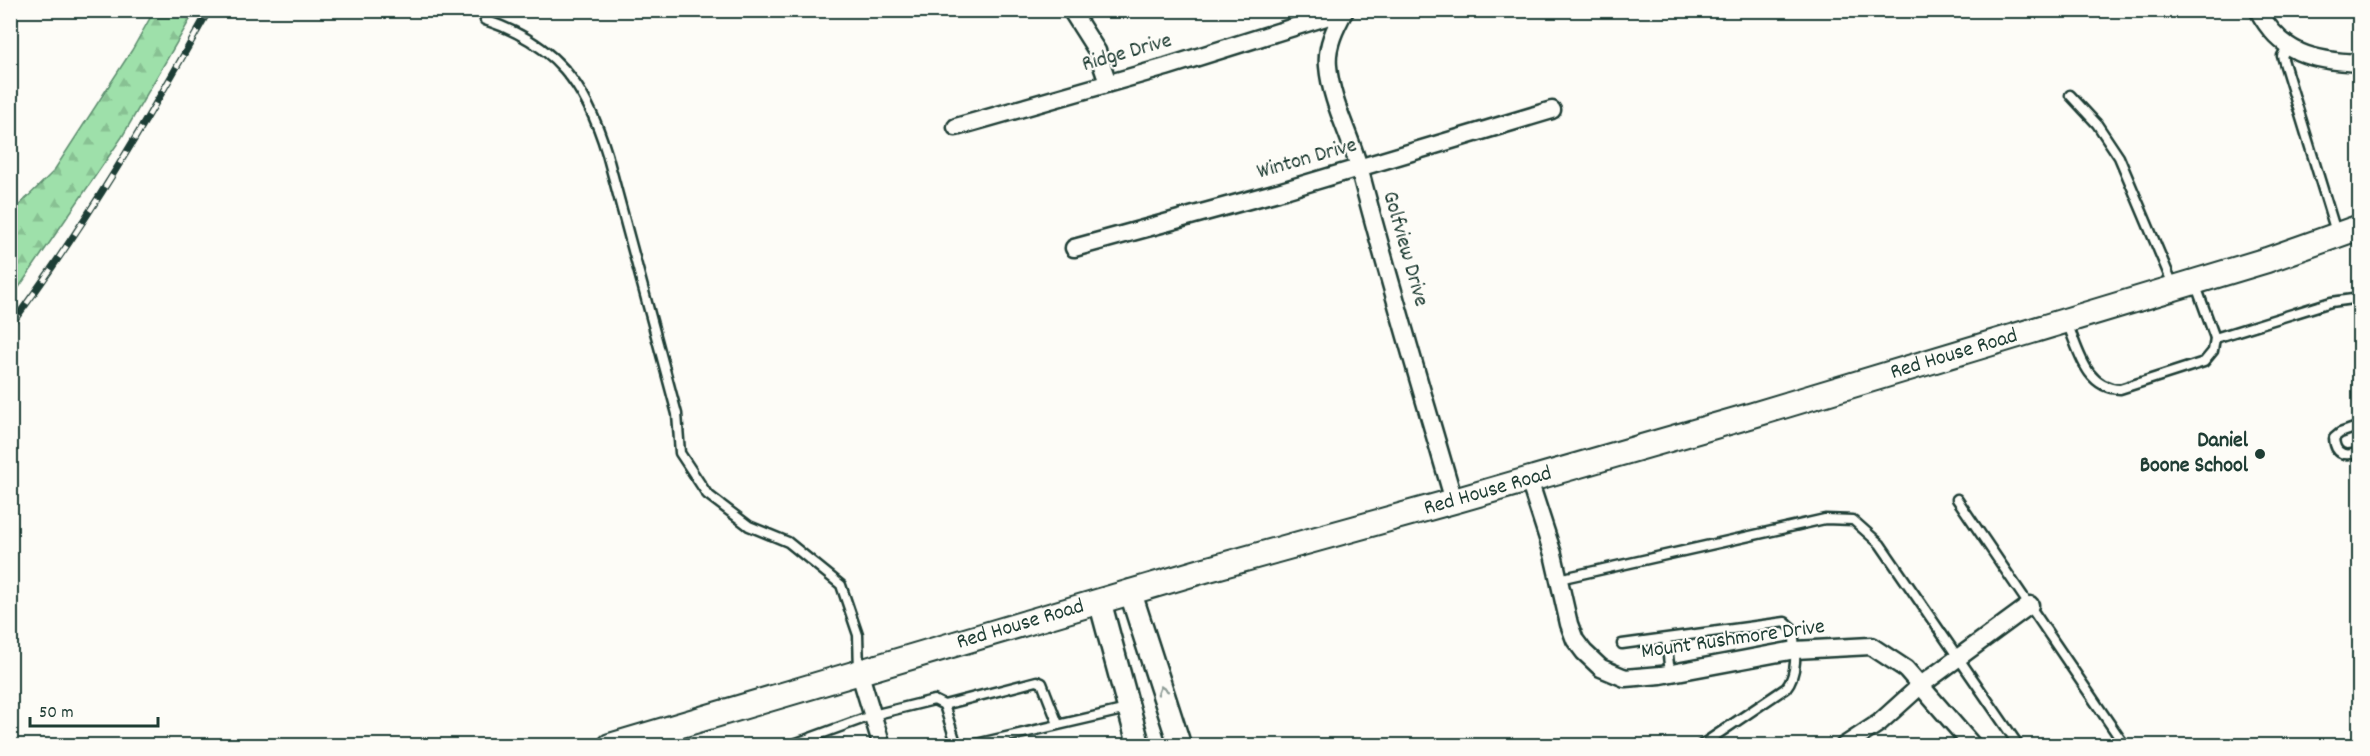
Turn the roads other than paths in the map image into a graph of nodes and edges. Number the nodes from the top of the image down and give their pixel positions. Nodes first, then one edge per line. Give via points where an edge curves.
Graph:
1 (1071, 10) edge
2 (2258, 10) edge
3 (1345, 11) edge
4 (484, 20) dead end
5 (2287, 46) junction
6 (2360, 63) edge
7 (1108, 83) junction
8 (2070, 95) dead end
9 (1552, 110) dead end
10 (956, 127) dead end
11 (1359, 168) junction
12 (2360, 227) edge
13 (2337, 236) junction
14 (1074, 248) dead end
15 (2185, 285) junction
16 (2360, 298) edge
17 (2066, 319) junction
18 (2215, 338) junction
19 (2360, 426) edge
20 (2360, 452) edge
21 (1529, 480) junction
22 (1957, 499) dead end
23 (1454, 501) junction
24 (1559, 579) junction
25 (1130, 591) junction
26 (1100, 602) junction
27 (2030, 605) junction
28 (1666, 639) junction
29 (1622, 644) dead end
30 (1795, 650) junction
31 (1958, 658) junction
32 (859, 671) junction
33 (1670, 673) junction
34 (1921, 685) junction
35 (944, 705) junction
36 (1127, 709) junction
37 (873, 715) junction
38 (1058, 724) junction
39 (610, 746) edge
40 (788, 746) edge
41 (882, 746) edge
42 (957, 746) edge
43 (967, 746) edge
44 (1138, 746) edge
45 (1180, 746) edge
46 (1700, 746) edge
47 (1844, 746) edge
48 (1973, 746) edge
49 (2019, 746) edge
50 (2124, 746) edge

1 - 7 street via 1097,51
2 - 5 street
3 - 7 street, Ridge Drive
3 - 11 street, Golfview Drive via 1332,35 1328,66
4 - 32 lane via 537,43 579,86 607,154 677,414 680,453 707,494 749,526 788,543 841,585 858,635
5 - 6 street via 2316,59
5 - 13 lane via 2282,56
7 - 10 street, Ridge Drive
8 - 15 lane via 2119,156
9 - 11 street, Winton Drive
11 - 14 street, Winton Drive
11 - 23 street, Golfview Drive
12 - 13 main road, Red House Road
13 - 15 main road, Red House Road
15 - 17 main road, Red House Road
15 - 18 lane
16 - 18 lane via 2331,302
17 - 18 lane via 2087,369 2097,383 2109,388 2120,389 2204,362 2213,351
17 - 21 main road, Red House Road
19 - 20 lane via 2334,438 2339,453 2347,456
21 - 23 main road, Red House Road
21 - 24 street, Mount Rushmore Drive
22 - 27 lane
23 - 25 main road, Red House Road
24 - 31 lane via 1826,519 1853,519 1880,544
24 - 33 street, Mount Rushmore Drive via 1575,640 1601,668 1625,678
25 - 26 main road, Red House Road
45 -> 25 street
26 - 32 main road, Red House Road
26 - 36 street
27 - 31 street
27 - 50 lane
28 - 29 lane
28 - 30 lane via 1785,622 1792,629
28 - 33 lane
30 - 33 street, Mount Rushmore Drive
30 - 34 street, Mount Rushmore Drive via 1871,645 1906,669
30 - 46 lane via 1793,680 1786,688
31 - 34 street
31 - 49 lane
32 - 37 street
32 - 39 main road, Red House Road
34 - 47 street via 1879,723
34 - 48 street, Mount Rushmore Drive
35 - 37 lane via 934,700
35 - 38 lane via 1037,681 1042,683
35 - 42 lane
36 - 38 lane
36 - 44 street
37 - 40 lane
37 - 41 street
38 - 43 lane

